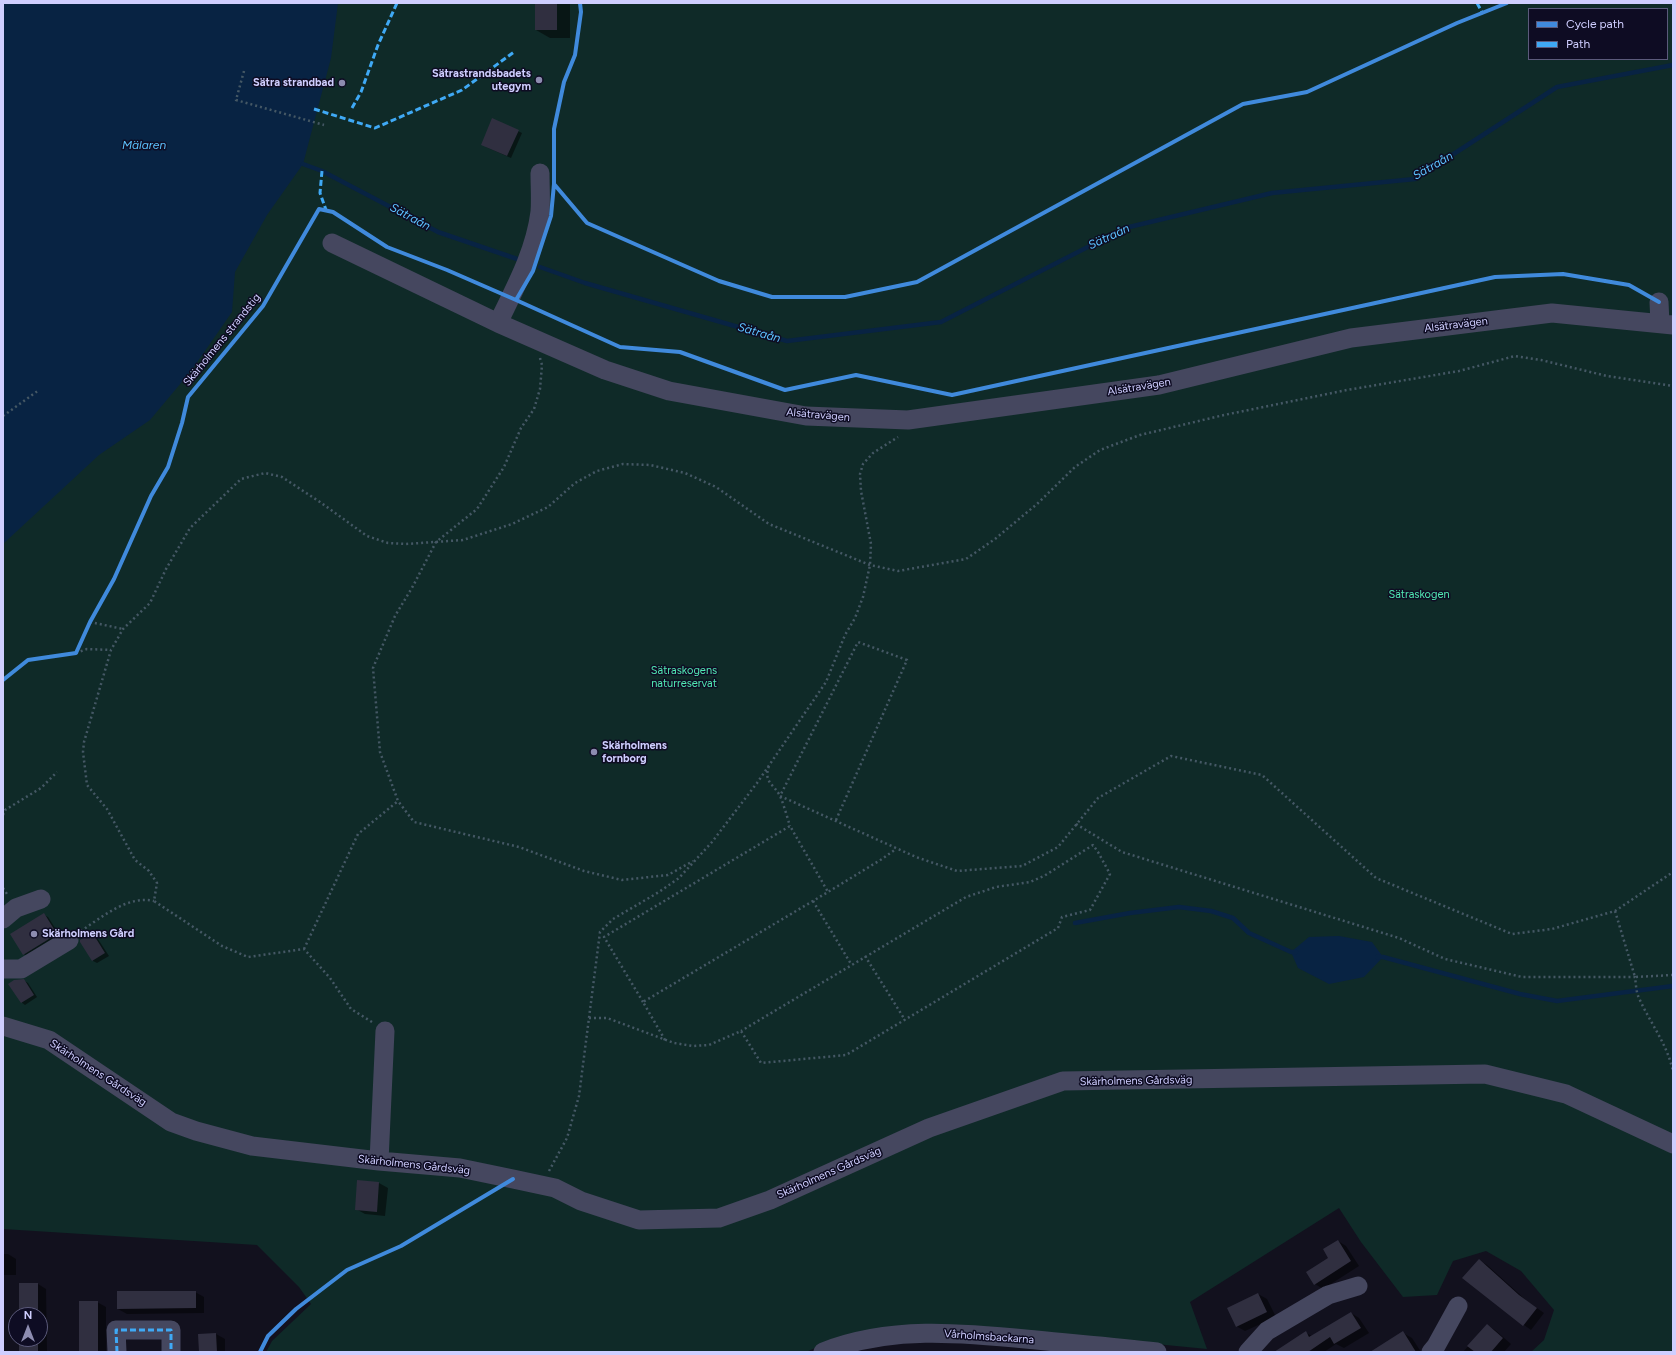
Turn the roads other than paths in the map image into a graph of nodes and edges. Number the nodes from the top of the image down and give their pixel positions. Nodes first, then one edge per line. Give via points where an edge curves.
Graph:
1 (540, 173) dead end
2 (332, 243) dead end
3 (1659, 302) dead end
4 (498, 324) junction
5 (1667, 324) edge
6 (41, 899) dead end
7 (3, 919) edge
8 (69, 940) road end
9 (3, 969) edge
10 (3, 1026) edge
11 (385, 1031) road end
12 (1673, 1144) edge
13 (379, 1161) junction
14 (1358, 1286) dead end
15 (1458, 1306) dead end
16 (1147, 1351) edge
17 (116, 1352) edge
18 (171, 1352) edge
19 (823, 1352) edge
20 (1248, 1352) edge
21 (1431, 1352) edge

1 - 4 street via 540,212 533,245
2 - 4 street, Alsätravägen
3 - 5 street
4 - 5 street, Alsätravägen via 605,370 669,391 806,416 908,420 1159,385 1350,338 1552,313
6 - 7 street via 16,908
8 - 9 street via 22,969
10 - 13 street, Skärholmens Gårdsväg via 49,1040 171,1122 196,1131 252,1146
11 - 13 street
12 - 13 street, Skärholmens Gårdsväg via 1566,1094 1485,1074 1063,1082 929,1128 770,1200 719,1218 639,1220 581,1201 555,1188 460,1168
14 - 20 street via 1328,1295 1267,1331
15 - 21 street
16 - 19 street, Vårholmsbackarna via 944,1333 884,1336
17 - 18 street via 116,1330 171,1330

